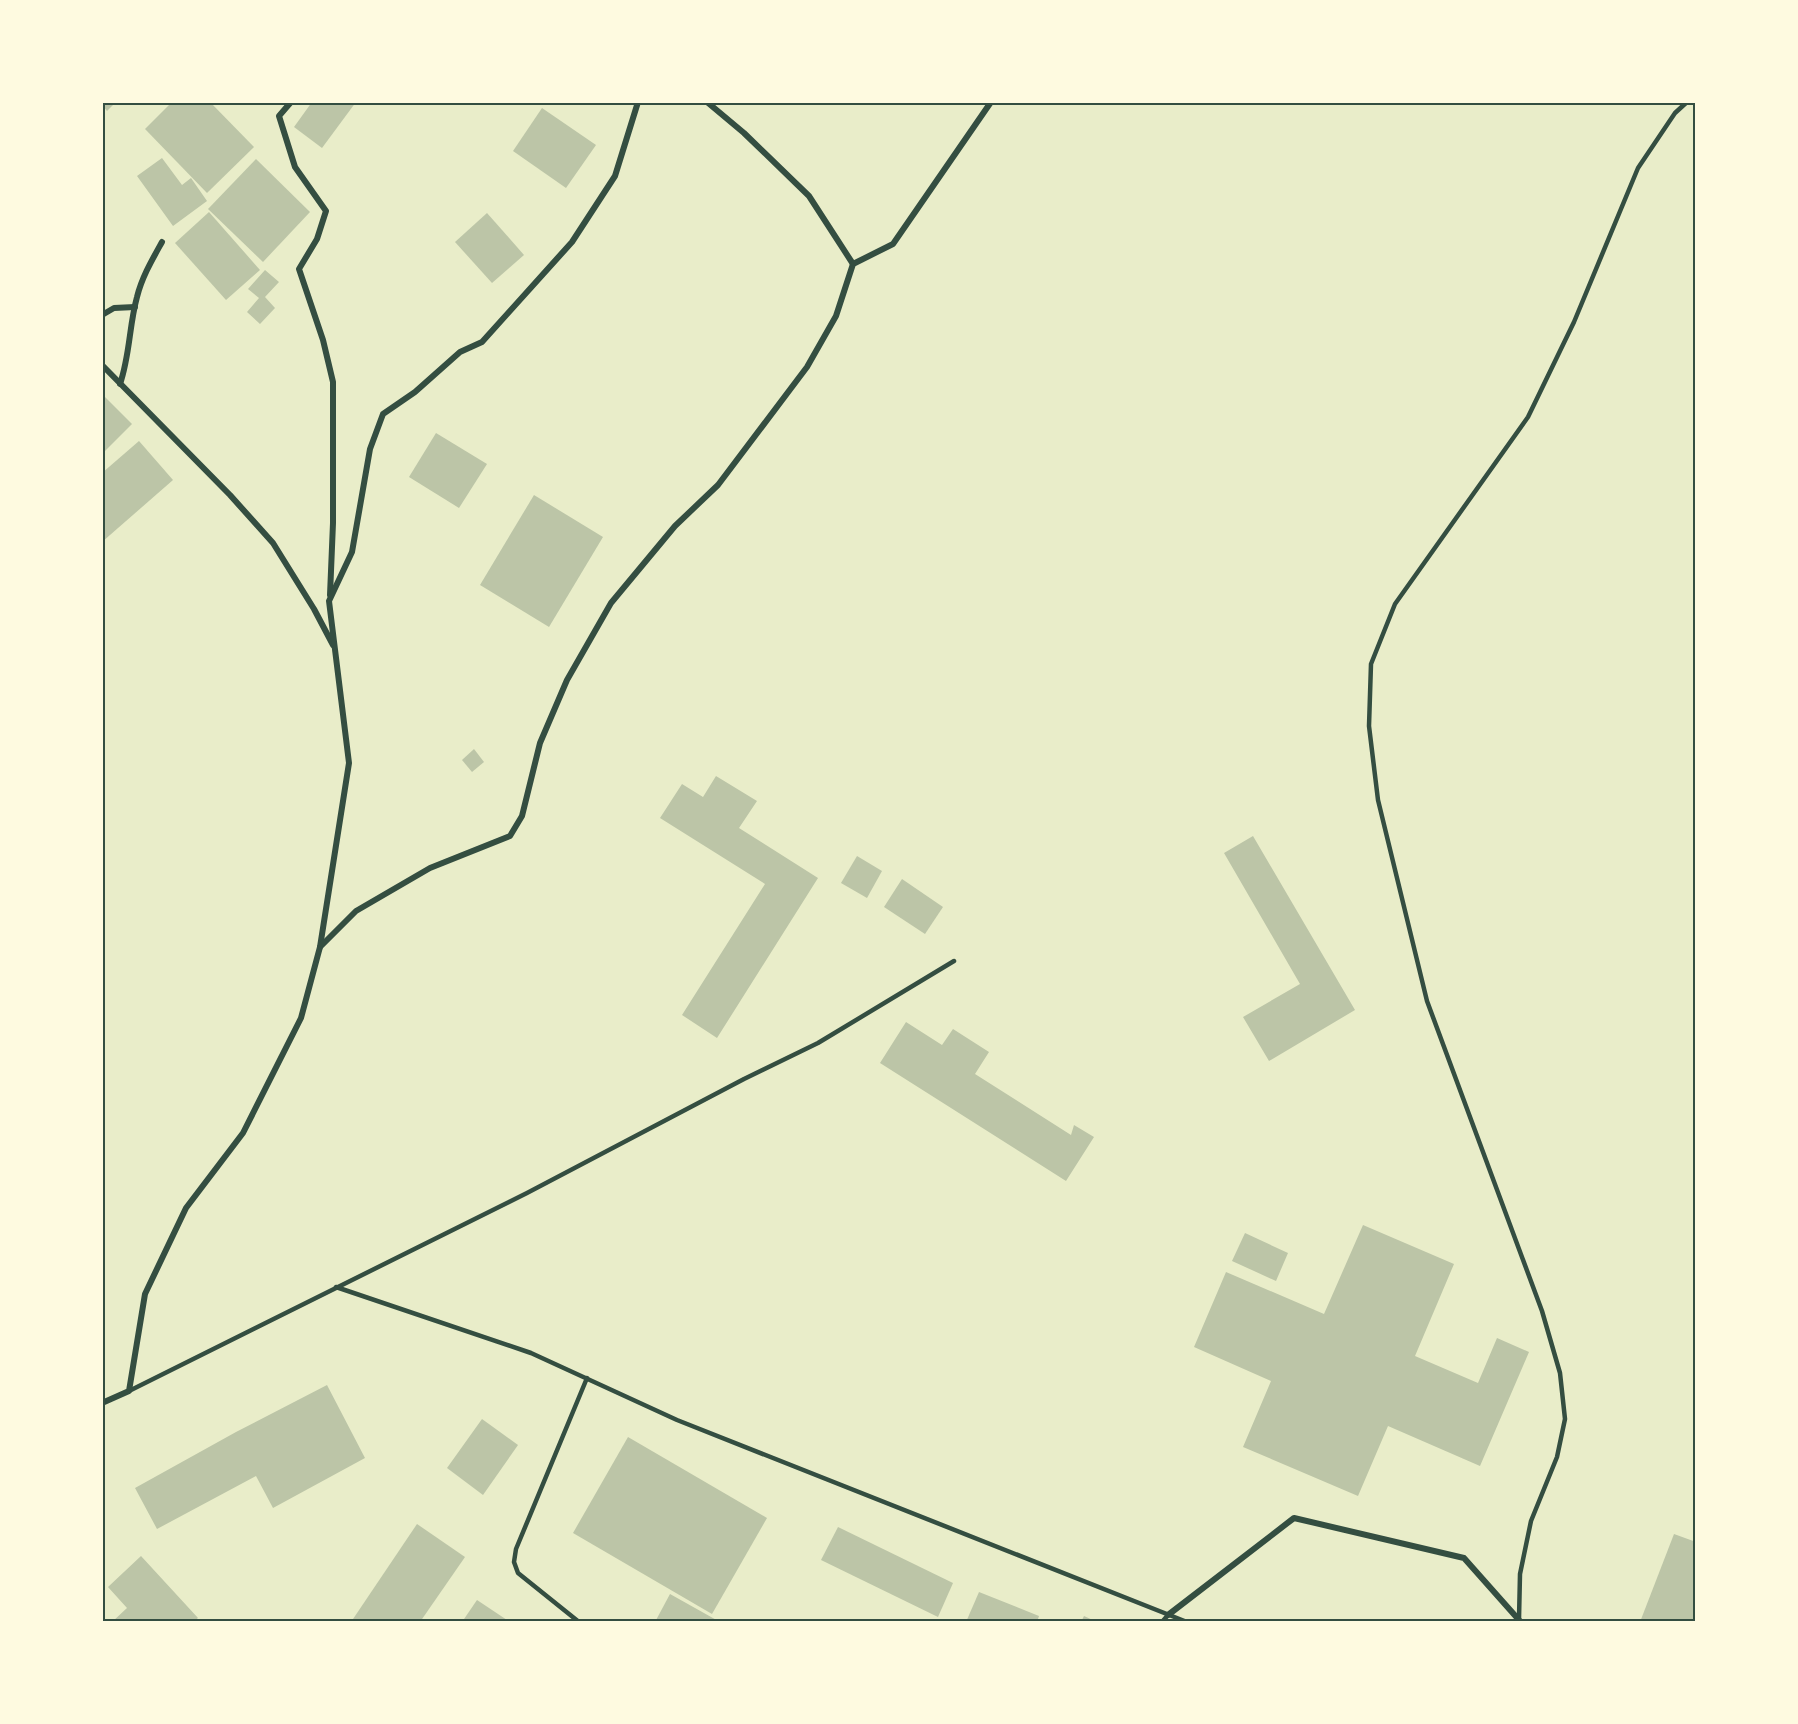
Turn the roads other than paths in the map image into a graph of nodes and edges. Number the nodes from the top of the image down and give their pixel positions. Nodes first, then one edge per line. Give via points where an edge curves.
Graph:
1 (291, 102) edge
2 (638, 102) edge
3 (707, 102) edge
4 (991, 102) edge
5 (1687, 102) edge
6 (162, 242) dead end
7 (853, 264) junction
8 (135, 307) junction
9 (102, 315) edge
10 (102, 365) edge
11 (120, 384) junction
12 (329, 601) junction
13 (335, 650) junction
14 (320, 947) junction
15 (954, 961) dead end
16 (336, 1287) junction
17 (587, 1378) junction
18 (129, 1391) junction
19 (102, 1403) edge
20 (1168, 1615) junction
21 (1519, 1621) edge
22 (579, 1622) edge
23 (1162, 1622) edge
24 (1187, 1622) edge

1 - 12 street via 279,116 295,167 326,211 317,239 299,269 333,382
2 - 12 street via 615,176 572,242 482,342 460,352 383,414 370,449 352,552
3 - 7 street via 809,196
4 - 7 street via 893,244
5 - 21 lane via 1675,113 1638,168 1574,322 1528,417 1395,604 1371,664 1369,726 1378,800 1427,1001 1542,1311 1560,1373 1565,1419 1557,1457 1531,1521 1520,1574
6 - 8 street via 147,269
7 - 14 street via 836,316 807,367 718,485 675,526 611,603 567,680 540,743 522,816 510,836 429,868 356,911
8 - 9 street via 114,308
8 - 11 street via 127,364
10 - 11 street
11 - 13 street via 273,543
12 - 13 street
13 - 14 street via 350,763
14 - 18 street via 301,1018 243,1133 186,1208 145,1294
15 - 16 lane via 818,1043
16 - 17 lane via 531,1353
16 - 18 lane
17 - 20 lane via 677,1420
17 - 22 lane via 514,1562 518,1573
18 - 19 street
20 - 21 street via 1294,1518 1464,1558
20 - 23 lane
20 - 24 lane

